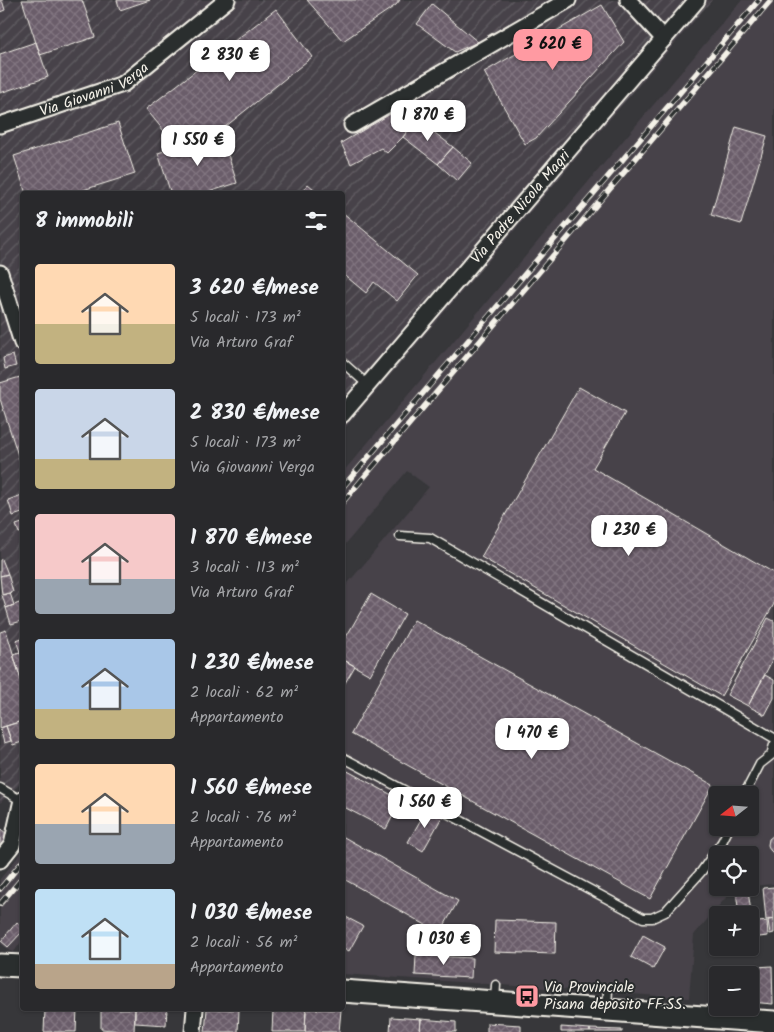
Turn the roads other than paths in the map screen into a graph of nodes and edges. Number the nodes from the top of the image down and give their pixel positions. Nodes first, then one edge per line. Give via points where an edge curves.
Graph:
1 (227, 0) edge
2 (568, 0) edge
3 (628, 0) edge
4 (697, 0) edge
5 (664, 39) junction
6 (0, 125) edge
7 (352, 125) dead end
8 (0, 273) edge
9 (20, 337) edge
10 (345, 365) edge
11 (368, 385) junction
12 (345, 412) edge
13 (400, 536) dead end
14 (774, 738) edge
15 (774, 745) edge
16 (772, 754) edge
17 (345, 759) edge
18 (749, 786) edge
19 (0, 788) edge
20 (20, 800) edge
21 (20, 810) edge
22 (725, 836) edge
23 (0, 860) edge
24 (0, 965) edge
25 (20, 966) edge
26 (608, 988) dead end
27 (345, 991) edge
28 (607, 1010) junction
29 (195, 1011) edge
30 (774, 1022) edge
31 (193, 1032) edge

1 - 6 street, Via Giovanni Verga via 123,84
2 - 7 street
3 - 5 street
4 - 5 street, Via Padre Nicola Magri
5 - 11 street, Via Padre Nicola Magri
8 - 9 street
10 - 11 lane
11 - 12 street, Via Padre Nicola Magri
13 - 14 lane via 430,538
15 - 16 lane
16 - 18 lane via 760,764
17 - 22 lane via 643,918 665,912 701,872
19 - 20 lane
21 - 23 street via 12,845
24 - 25 street
26 - 28 lane
27 - 28 street via 495,993
28 - 30 street
29 - 31 street

